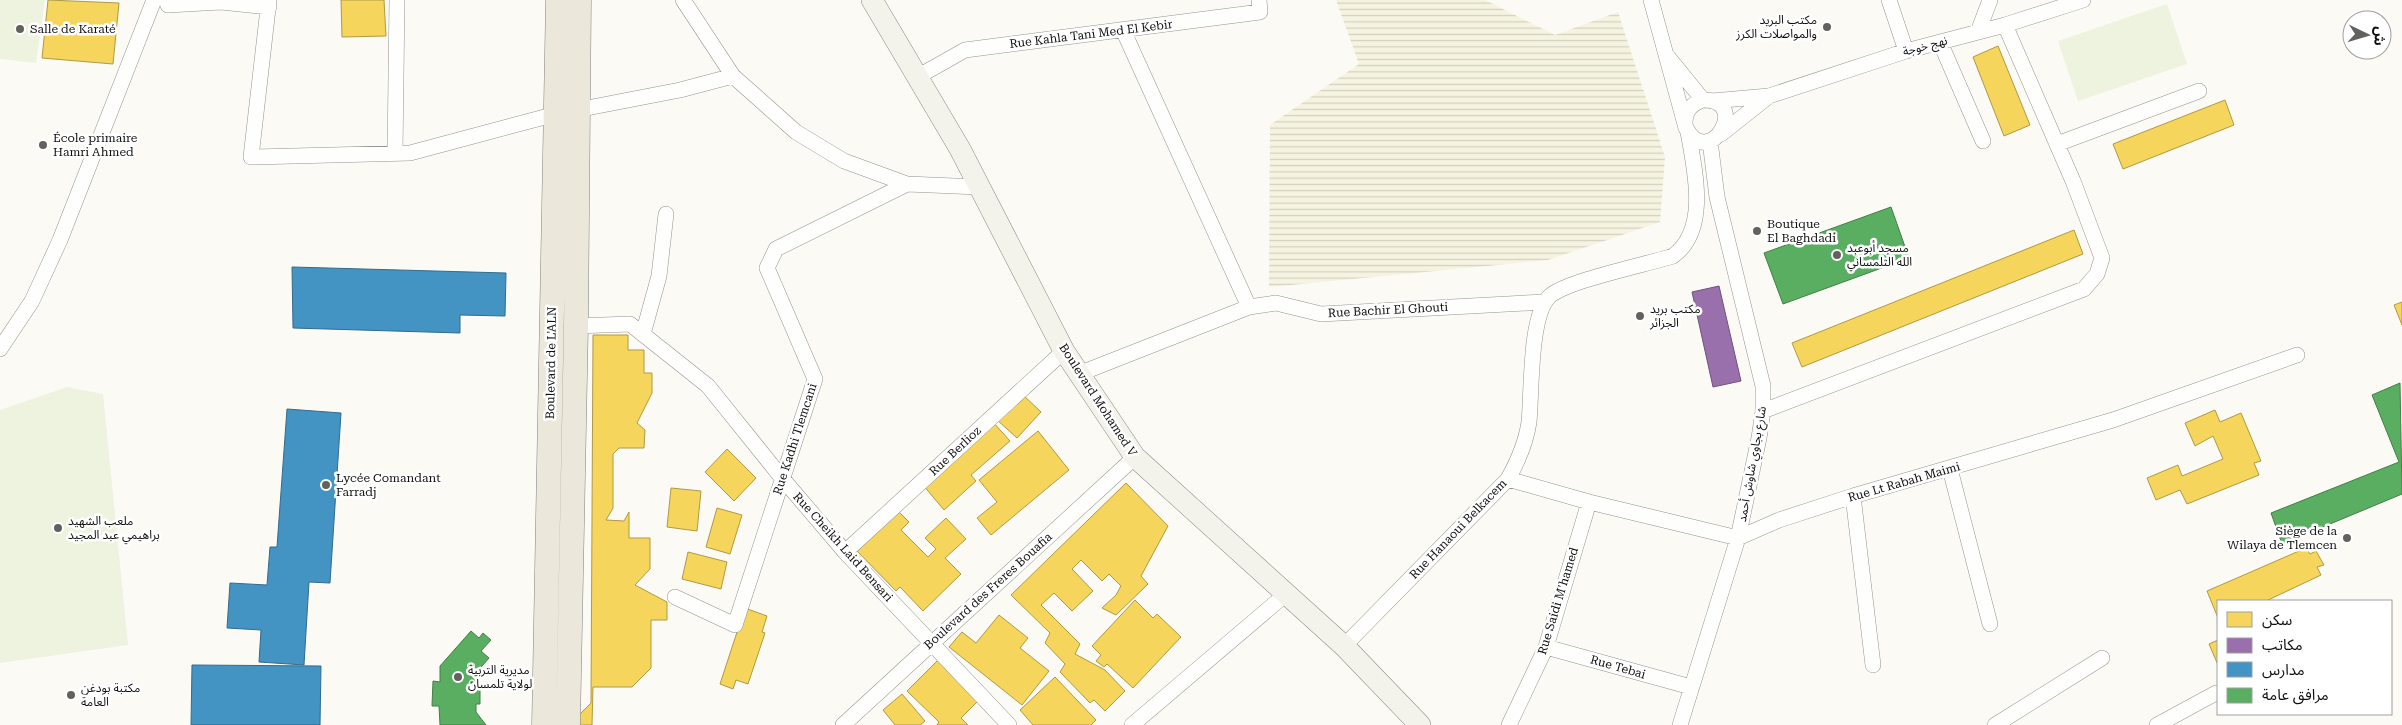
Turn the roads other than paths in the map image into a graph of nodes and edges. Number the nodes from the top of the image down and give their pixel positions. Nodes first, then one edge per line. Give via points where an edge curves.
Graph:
1 (154, 0) edge
2 (166, 0) edge
3 (397, 0) edge
4 (558, 0) edge
5 (579, 0) edge
6 (682, 0) edge
7 (872, 0) edge
8 (1259, 0) edge
9 (1651, 0) edge
10 (1889, 0) edge
11 (1990, 0) edge
12 (2083, 0) edge
13 (269, 3) edge
14 (2005, 25) junction
15 (1123, 30) junction
16 (1978, 32) junction
17 (1940, 42) junction
18 (1906, 51) junction
19 (1664, 52) junction
20 (733, 76) junction
21 (917, 77) junction
22 (2199, 91) dead end
23 (1769, 96) junction
24 (1707, 100) junction
25 (566, 111) junction
26 (1687, 128) junction
27 (1716, 137) junction
28 (1983, 141) dead end
29 (2057, 144) junction
30 (395, 153) junction
31 (907, 184) junction
32 (979, 187) junction
33 (666, 214) dead end
34 (1545, 302) junction
35 (1249, 308) junction
36 (576, 326) junction
37 (643, 334) junction
38 (0, 349) edge
39 (1064, 351) junction
40 (2297, 355) dead end
41 (1081, 373) junction
42 (1763, 411) junction
43 (1134, 457) junction
44 (1950, 469) junction
45 (782, 478) junction
46 (1508, 479) junction
47 (1853, 496) junction
48 (1589, 502) junction
49 (1738, 538) junction
50 (845, 552) junction
51 (1286, 594) junction
52 (676, 597) dead end
53 (1990, 624) dead end
54 (932, 642) junction
55 (1344, 646) junction
56 (1546, 646) junction
57 (2102, 658) dead end
58 (1873, 665) dead end
59 (1690, 687) junction
60 (2216, 693) dead end
61 (1142, 722) edge
62 (544, 725) edge
63 (568, 725) edge
64 (843, 725) edge
65 (1009, 725) edge
66 (1420, 725) edge
67 (1509, 725) edge
68 (1680, 725) edge
69 (1995, 725) edge
70 (2157, 725) edge

1 - 38 street via 60,240 32,301
2 - 13 street via 168,5
3 - 30 street
4 - 25 main road, Boulevard de L'ALN
5 - 25 main road, Boulevard de L'ALN
6 - 20 street
7 - 21 main road, Boulevard Mohamed V
8 - 15 street, Rue Kahla Tani Med El Kebir via 1260,12
9 - 19 street
10 - 18 street
11 - 16 street
12 - 14 street, نهج خوجة
13 - 30 street via 252,157
14 - 16 street, نهج خوجة
14 - 29 street
15 - 21 street, Rue Kahla Tani Med El Kebir via 965,50
15 - 35 street
16 - 17 street, نهج خوجة
17 - 18 street, نهج خوجة
17 - 28 street
18 - 23 street, نهج خوجة
19 - 24 street
19 - 26 street
20 - 25 street via 680,90
20 - 31 street via 804,137 844,161
21 - 32 main road, Boulevard Mohamed V
22 - 29 street
23 - 24 street, نهج خوجة
23 - 27 street, نهج خوجة
24 - 26 street via 1691,105 1687,111
24 - 27 street via 1720,105 1725,115 1724,128
25 - 30 street via 410,153
25 - 36 main road, Boulevard de L'ALN
25 - 62 main road, Boulevard de L'ALN
26 - 27 street via 1698,140
26 - 34 street via 1695,170 1695,215 1684,249 1673,256 1568,287 1551,295
27 - 42 street, شارع بجاوي شاوش أحمد via 1717,197 1763,386
29 - 42 street via 2102,258 2097,274 2084,289
31 - 32 street
31 - 45 street, Rue Kadhi Tlemcani via 776,248 767,268 815,379
32 - 39 main road, Boulevard Mohamed V
33 - 37 street via 659,276
34 - 35 street, Rue Bachir El Ghouti via 1320,314 1276,303
34 - 46 street, Rue Hanaoui Belkacem via 1533,353 1525,443
35 - 41 street, Rue Bachir El Ghouti
36 - 37 street, Rue Cheikh Laid Bensari via 630,324
36 - 63 main road, Boulevard de L'ALN
37 - 45 street, Rue Cheikh Laid Bensari via 708,386
39 - 41 main road, Boulevard Mohamed V
39 - 50 street, Rue Berlioz
40 - 44 street, Rue Lt Rabah Maimi via 2113,420
41 - 43 main road, Boulevard Mohamed V
42 - 49 street, شارع بجاوي شاوش أحمد
43 - 51 main road, Boulevard Mohamed V
43 - 54 street, Boulevard des Freres Bouafia
44 - 47 street, Rue Lt Rabah Maimi
44 - 53 street
45 - 50 street, Rue Cheikh Laid Bensari
45 - 52 street, Rue Kadhi Tlemcani via 735,625
46 - 48 street
46 - 55 street, Rue Hanaoui Belkacem
47 - 49 street, Rue Lt Rabah Maimi via 1779,520
47 - 58 street
48 - 49 street
48 - 56 street, Rue Saidi M'hamed
49 - 59 street, شارع بجاوي شاوش أحمد
50 - 54 street, Rue Cheikh Laid Bensari
51 - 55 main road, Boulevard Mohamed V
51 - 61 street
54 - 64 street, Boulevard des Freres Bouafia
54 - 65 street, Rue Cheikh Laid Bensari
55 - 66 main road, Boulevard Mohamed V
56 - 59 street, Rue Tebai
56 - 67 street, Rue Saidi M'hamed
57 - 69 street
59 - 68 street, شارع بجاوي شاوش أحمد
60 - 70 street

